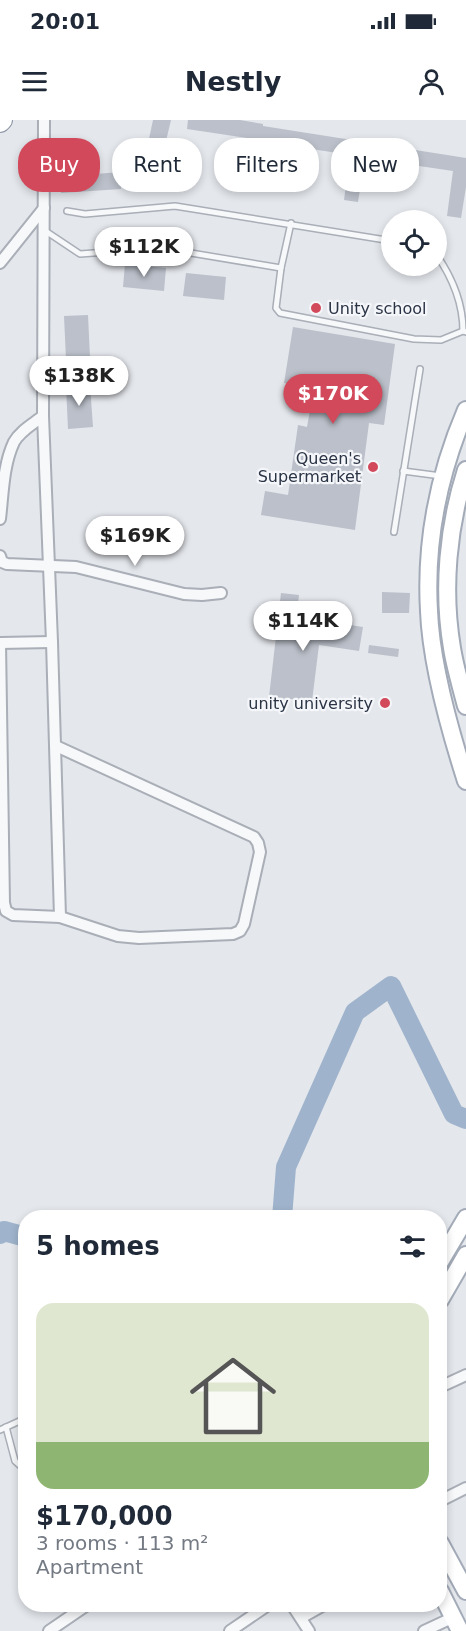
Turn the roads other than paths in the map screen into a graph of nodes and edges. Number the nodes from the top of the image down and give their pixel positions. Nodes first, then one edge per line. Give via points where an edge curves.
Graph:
1 (44, 120) edge
2 (2, 121) edge
3 (0, 129) edge
4 (44, 207) junction
5 (67, 211) dead end
6 (291, 224) junction
7 (43, 229) junction
8 (381, 239) edge
9 (0, 263) edge
10 (280, 268) junction
11 (447, 270) edge
12 (465, 331) edge
13 (420, 369) dead end
14 (466, 410) edge
15 (43, 416) junction
16 (466, 470) edge
17 (403, 471) junction
18 (442, 477) junction
19 (0, 519) edge
20 (394, 532) dead end
21 (0, 556) edge
22 (49, 565) junction
23 (221, 592) dead end
24 (52, 642) junction
25 (0, 643) edge
26 (466, 706) edge
27 (56, 746) junction
28 (463, 764) edge
29 (466, 781) edge
30 (60, 917) junction
31 (466, 1218) edge
32 (447, 1250) edge
33 (466, 1255) edge
34 (447, 1288) edge
35 (466, 1375) edge
36 (447, 1384) edge
37 (18, 1422) edge
38 (3, 1429) edge
39 (18, 1464) edge
40 (466, 1488) edge
41 (447, 1498) edge
42 (447, 1554) edge
43 (464, 1582) edge
44 (447, 1605) edge
45 (77, 1612) edge
46 (258, 1612) edge
47 (297, 1612) edge
48 (312, 1612) edge
49 (301, 1618) junction
50 (457, 1624) edge
51 (49, 1631) edge
52 (230, 1631) edge
53 (309, 1631) edge
54 (424, 1631) edge

1 - 4 street
2 - 3 main road
4 - 7 street
4 - 9 street
5 - 6 lane via 85,214 175,206
6 - 8 lane
6 - 10 lane
7 - 10 lane via 80,254 161,248
7 - 15 street
10 - 12 lane via 276,308 280,313 414,339 441,340
11 - 12 lane via 463,312
13 - 17 lane
14 - 18 main road
15 - 19 street via 14,442
15 - 22 street
16 - 26 main road via 453,519 447,582 452,647
17 - 18 lane
17 - 20 lane
18 - 28 main road via 430,547 429,611 435,660
21 - 22 street via 7,564
22 - 23 street via 76,567 184,594
22 - 24 street
24 - 25 street
24 - 27 street
25 - 30 street via 4,903 6,911 13,915
27 - 30 street
27 - 30 street via 254,837 260,852 244,924 233,934 118,936
28 - 29 main road
31 - 32 main road
33 - 34 main road
35 - 36 street
37 - 38 lane
38 - 39 lane
40 - 41 street
42 - 43 main road
44 - 50 main road
45 - 51 street
46 - 52 street
47 - 49 street
48 - 49 street
49 - 53 street
50 - 54 street

